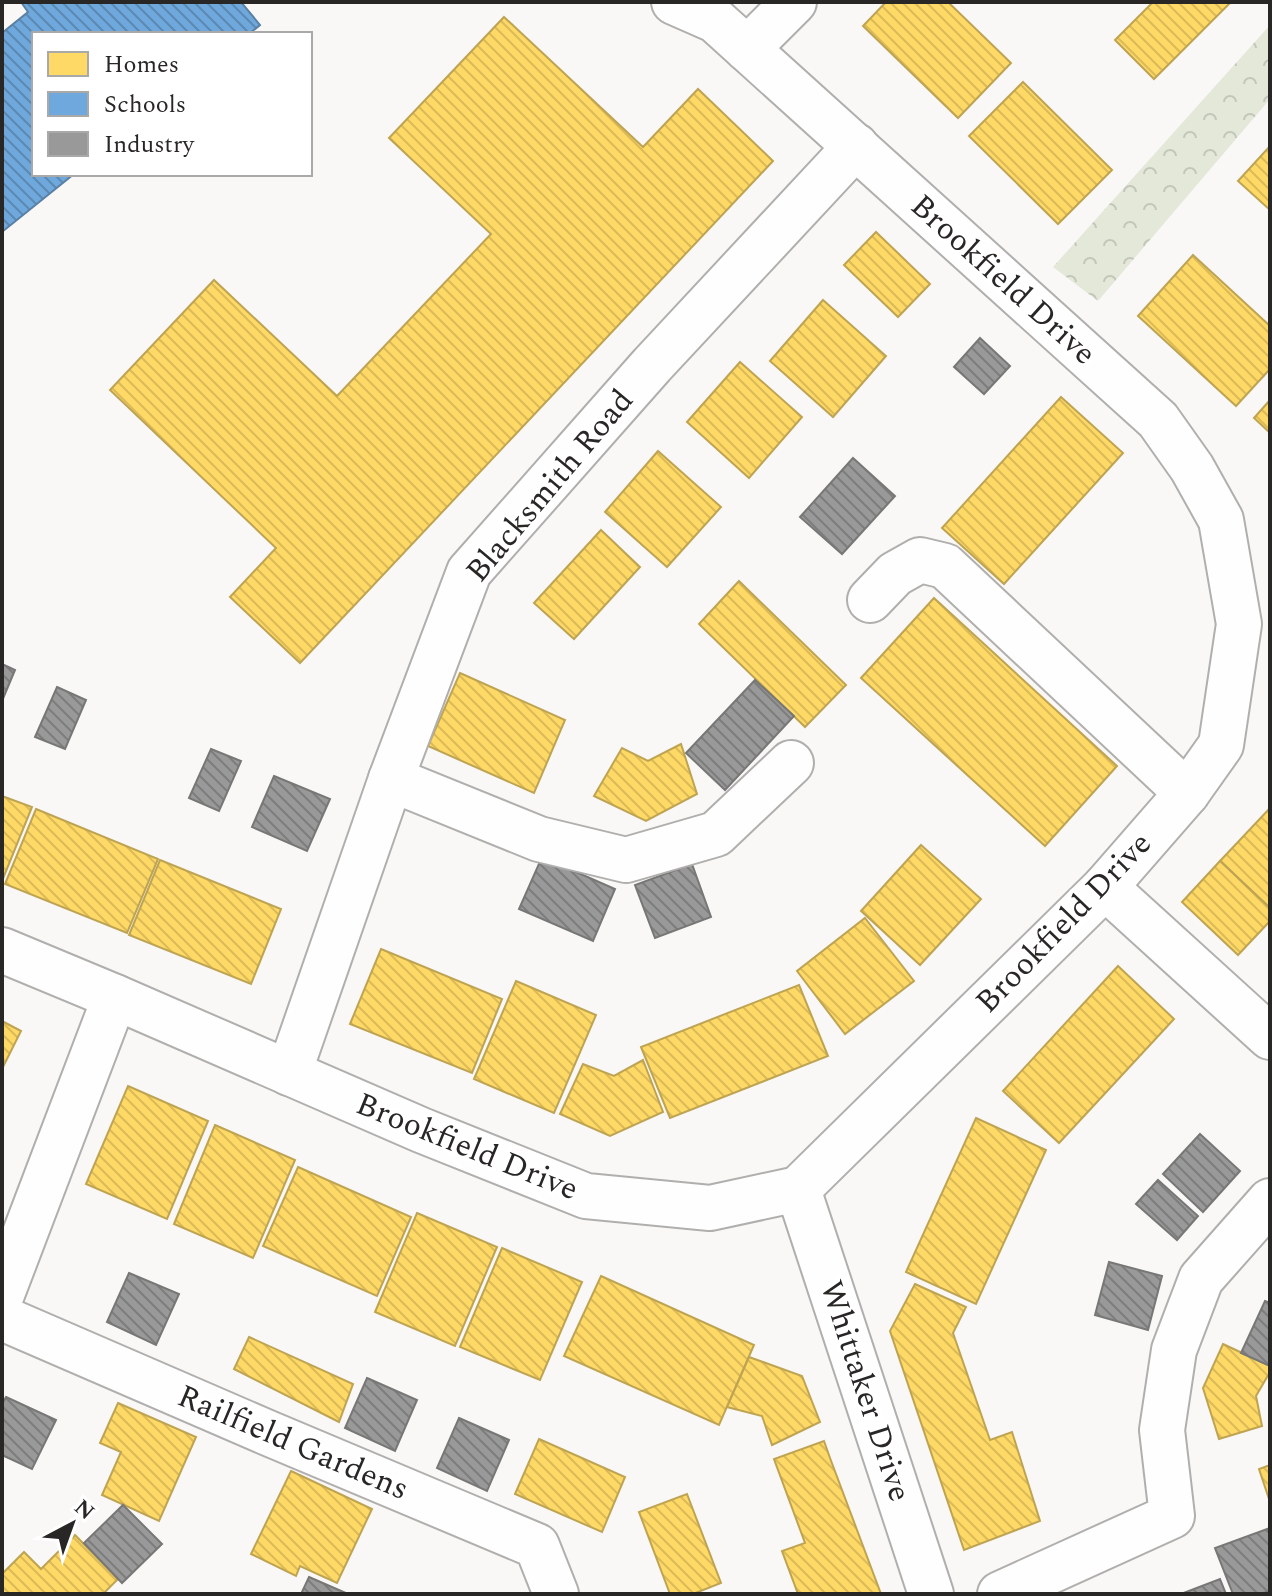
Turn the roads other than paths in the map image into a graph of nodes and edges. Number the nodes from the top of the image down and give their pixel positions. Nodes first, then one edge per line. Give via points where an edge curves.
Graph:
1 (674, 2) edge
2 (794, 2) edge
3 (747, 49) junction
4 (856, 146) junction
5 (870, 600) dead end
6 (1254, 624) edge
7 (791, 763) dead end
8 (391, 779) junction
9 (1187, 793) junction
10 (1105, 887) junction
11 (2, 950) edge
12 (115, 997) junction
13 (1270, 1037) edge
14 (289, 1073) junction
15 (798, 1189) junction
16 (1270, 1201) edge
17 (2, 1294) edge
18 (2, 1318) edge
19 (556, 1594) edge
20 (931, 1594) edge
21 (1000, 1594) edge

1 - 3 street, Brookfield Drive via 715,20
2 - 3 street
3 - 4 street, Brookfield Drive
4 - 6 street, Brookfield Drive via 1158,420 1221,520
4 - 8 street, Blacksmith Road via 469,572
5 - 9 street via 895,574 920,560 945,566
6 - 9 street, Brookfield Drive via 1221,745
7 - 8 street via 716,834 626,860 539,839
8 - 14 street, Blacksmith Road
9 - 10 street, Brookfield Drive
10 - 13 street
10 - 15 street, Brookfield Drive
11 - 12 street, Brookfield Drive
12 - 14 street, Brookfield Drive
12 - 17 street
14 - 15 street, Brookfield Drive via 586,1196 710,1208
15 - 20 street, Whittaker Drive
16 - 21 street via 1201,1279 1174,1350 1162,1430 1172,1516
18 - 19 street, Railfield Gardens via 537,1546

